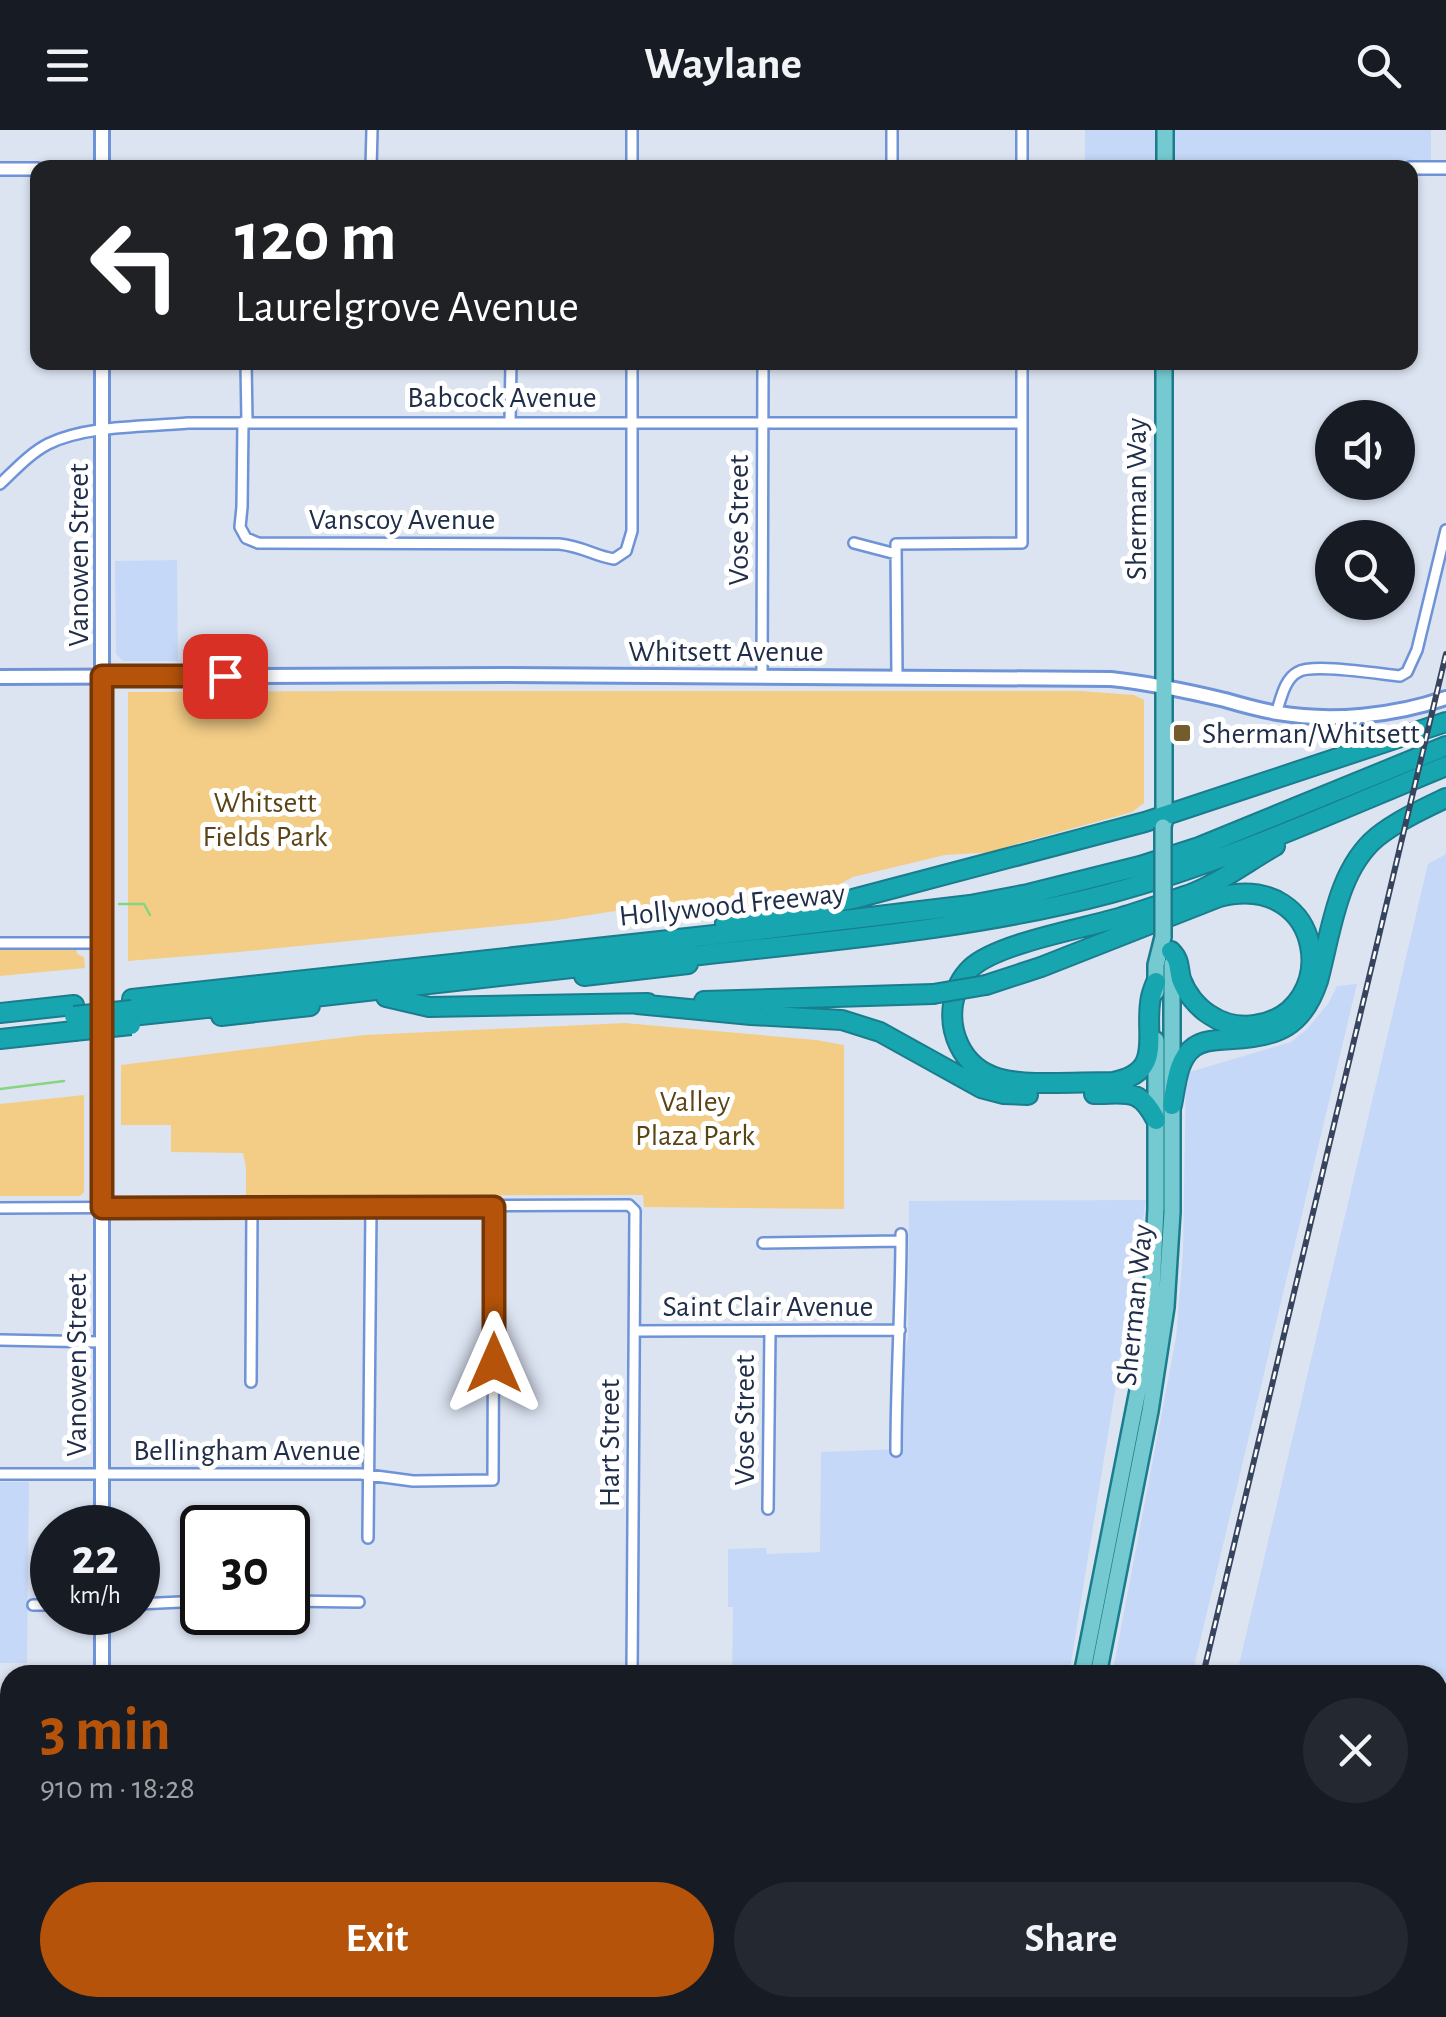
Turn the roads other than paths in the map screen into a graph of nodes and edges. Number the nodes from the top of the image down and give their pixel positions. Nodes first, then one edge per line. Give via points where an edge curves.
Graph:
1 (102, 130) edge
2 (372, 130) edge
3 (632, 130) edge
4 (892, 130) edge
5 (1022, 130) edge
6 (1165, 130) edge
7 (102, 160) edge
8 (372, 160) edge
9 (632, 160) edge
10 (892, 160) edge
11 (1022, 160) edge
12 (1165, 160) edge
13 (1418, 168) edge
14 (1446, 168) edge
15 (0, 170) edge
16 (30, 170) edge
17 (102, 370) edge
18 (246, 370) edge
19 (511, 370) edge
20 (632, 370) edge
21 (763, 370) edge
22 (1022, 370) edge
23 (1164, 370) edge
24 (632, 421) junction
25 (245, 422) junction
26 (510, 422) junction
27 (763, 423) junction
28 (1022, 423) junction
29 (102, 431) junction
30 (0, 484) edge
31 (1446, 530) edge
32 (854, 543) dead end
33 (896, 549) junction
34 (102, 676) junction
35 (0, 677) edge
36 (762, 677) junction
37 (897, 677) junction
38 (1162, 687) junction
39 (1446, 698) edge
40 (1276, 713) junction
41 (1446, 722) edge
42 (1446, 746) edge
43 (1446, 758) edge
44 (1446, 766) edge
45 (1446, 776) edge
46 (1446, 798) edge
47 (1164, 822) junction
48 (1275, 846) junction
49 (0, 942) edge
50 (102, 942) junction
51 (645, 942) junction
52 (1167, 944) junction
53 (1156, 982) junction
54 (386, 997) junction
55 (637, 1004) junction
56 (0, 1012) edge
57 (132, 1012) junction
58 (74, 1019) junction
59 (0, 1028) edge
60 (0, 1039) edge
61 (1172, 1105) junction
62 (1156, 1120) junction
63 (371, 1207) junction
64 (494, 1207) junction
65 (0, 1208) edge
66 (102, 1208) junction
67 (252, 1208) junction
68 (763, 1242) dead end
69 (1163, 1257) junction
70 (900, 1330) junction
71 (635, 1331) junction
72 (770, 1331) junction
73 (0, 1340) edge
74 (102, 1342) junction
75 (251, 1382) dead end
76 (896, 1450) dead end
77 (0, 1474) edge
78 (102, 1474) junction
79 (369, 1475) junction
80 (102, 1505) edge
81 (768, 1510) dead end
82 (368, 1538) dead end
83 (1115, 1548) junction
84 (310, 1601) edge
85 (359, 1602) dead end
86 (102, 1635) edge
87 (102, 1665) edge
88 (632, 1665) edge
89 (1085, 1665) edge
90 (1099, 1665) edge

1 - 7 main road
2 - 8 street
3 - 9 street
4 - 10 street
5 - 11 street
6 - 12 main road
13 - 14 street
15 - 16 street
17 - 29 main road, Vanowen Street
18 - 25 street
19 - 26 street
20 - 24 street
21 - 27 street, Vose Street
22 - 28 street
23 - 38 main road, Sherman Way
24 - 25 street, Vanscoy Avenue via 632,531 626,552 614,559 560,544 264,544 246,538 240,527
24 - 26 street, Babcock Avenue
24 - 27 street, Babcock Avenue
25 - 26 street, Babcock Avenue
25 - 29 street, Babcock Avenue
27 - 28 street, Babcock Avenue
27 - 36 street, Vose Street
28 - 33 street via 1022,543
29 - 30 street, Babcock Avenue via 50,444
29 - 34 main road, Vanowen Street
31 - 40 street via 1408,672 1298,671
32 - 33 street
33 - 37 street
34 - 35 main road, Whitsett Avenue
34 - 36 main road, Whitsett Avenue
34 - 50 main road, Vanowen Street
36 - 37 main road, Whitsett Avenue
37 - 38 main road, Whitsett Avenue via 1111,679
38 - 40 main road, Whitsett Avenue
38 - 47 main road, Sherman Way
39 - 40 main road, Whitsett Avenue via 1389,712
41 - 47 highway
42 - 51 highway, Hollywood Freeway via 1199,848 1078,883 970,904
43 - 57 highway via 1188,862 977,915
44 - 57 highway via 1199,866 1023,914 854,938
45 - 48 highway, Hollywood Freeway
46 - 61 highway via 1378,836 1361,853 1303,1013 1272,1035 1192,1047 1178,1071
47 - 51 highway via 853,900
47 - 52 main road, Sherman Way, bridge
48 - 53 highway via 1194,893 990,956 962,979 952,1006 953,1029 966,1058 996,1079 1124,1080 1148,1059
48 - 54 highway, Hollywood Freeway via 1128,898 1018,924
49 - 50 street
50 - 66 main road, Vanowen Street
51 - 57 highway, Hollywood Freeway
52 - 53 main road, Sherman Way
52 - 55 highway, bridge via 1194,1002 1235,1025 1264,1023 1289,1009 1312,962 1310,940 1290,910 1243,892 986,985 934,994
52 - 61 main road, Sherman Way
53 - 62 main road, Sherman Way
54 - 55 highway via 429,1007
54 - 57 highway, Hollywood Freeway
55 - 62 highway via 842,1020 880,1032 981,1088 1134,1095
56 - 58 highway, Hollywood Freeway
57 - 58 highway, Hollywood Freeway
57 - 58 highway, Hollywood Freeway, bridge
58 - 59 highway
58 - 60 highway, Hollywood Freeway
61 - 69 main road, Sherman Way
62 - 69 main road, Sherman Way
63 - 64 street
63 - 67 street
63 - 79 street
64 - 71 street, Hart Street via 629,1205 635,1211
64 - 79 street, Bellingham Avenue via 494,1480
65 - 66 street
66 - 67 street
66 - 74 main road, Vanowen Street
67 - 75 street
68 - 70 street via 901,1238
69 - 83 main road, Sherman Way via 1154,1347
70 - 72 street, Saint Clair Avenue
70 - 76 street
71 - 72 street, Saint Clair Avenue
71 - 88 street, Hart Street
72 - 81 street, Vose Street
73 - 74 street
74 - 78 main road, Vanowen Street
77 - 78 street, Bellingham Avenue
78 - 79 street, Bellingham Avenue
78 - 80 main road, Vanowen Street
79 - 82 street
83 - 89 main road, Sherman Way
83 - 90 main road, Sherman Way
84 - 85 street
86 - 87 main road

